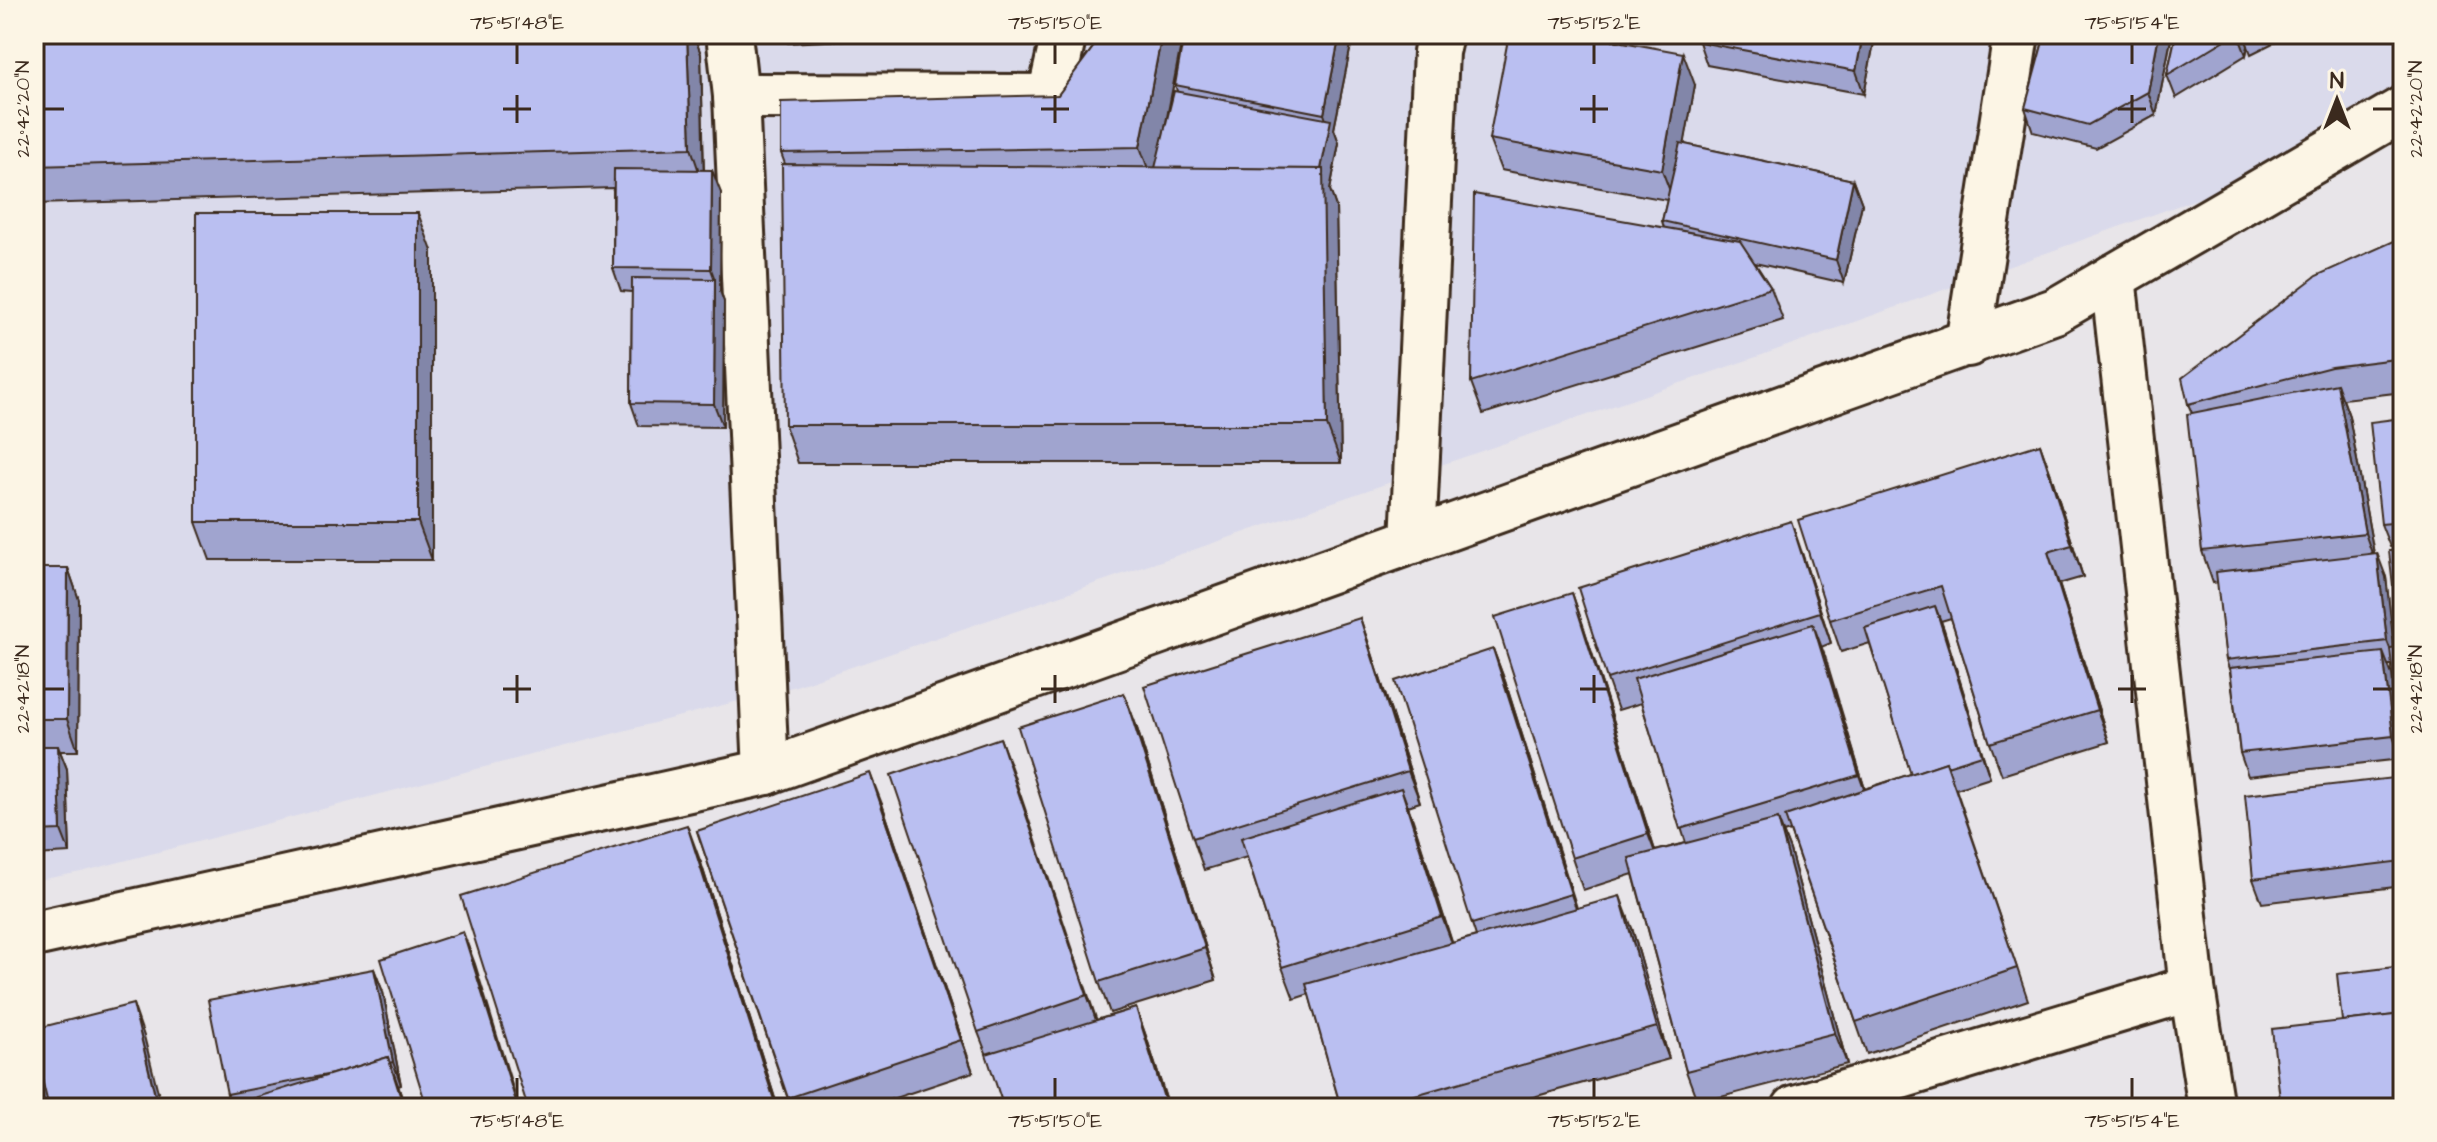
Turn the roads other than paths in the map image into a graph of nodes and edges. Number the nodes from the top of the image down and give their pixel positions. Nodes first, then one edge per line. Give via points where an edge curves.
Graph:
1 (729, 34) edge
2 (1064, 34) edge
3 (1440, 34) edge
4 (2016, 34) edge
5 (736, 96) junction
6 (2403, 109) edge
7 (2113, 277) junction
8 (1968, 344) junction
9 (1413, 541) junction
10 (766, 772) junction
11 (34, 934) edge
12 (2192, 988) junction
13 (1795, 1108) edge
14 (2211, 1108) edge

1 - 5 street
2 - 5 street via 1050,97
3 - 9 street
4 - 8 street
5 - 10 street
6 - 7 street
7 - 8 street via 2055,311
7 - 12 street
8 - 9 street
9 - 10 street
10 - 11 street
12 - 13 street
12 - 14 street

